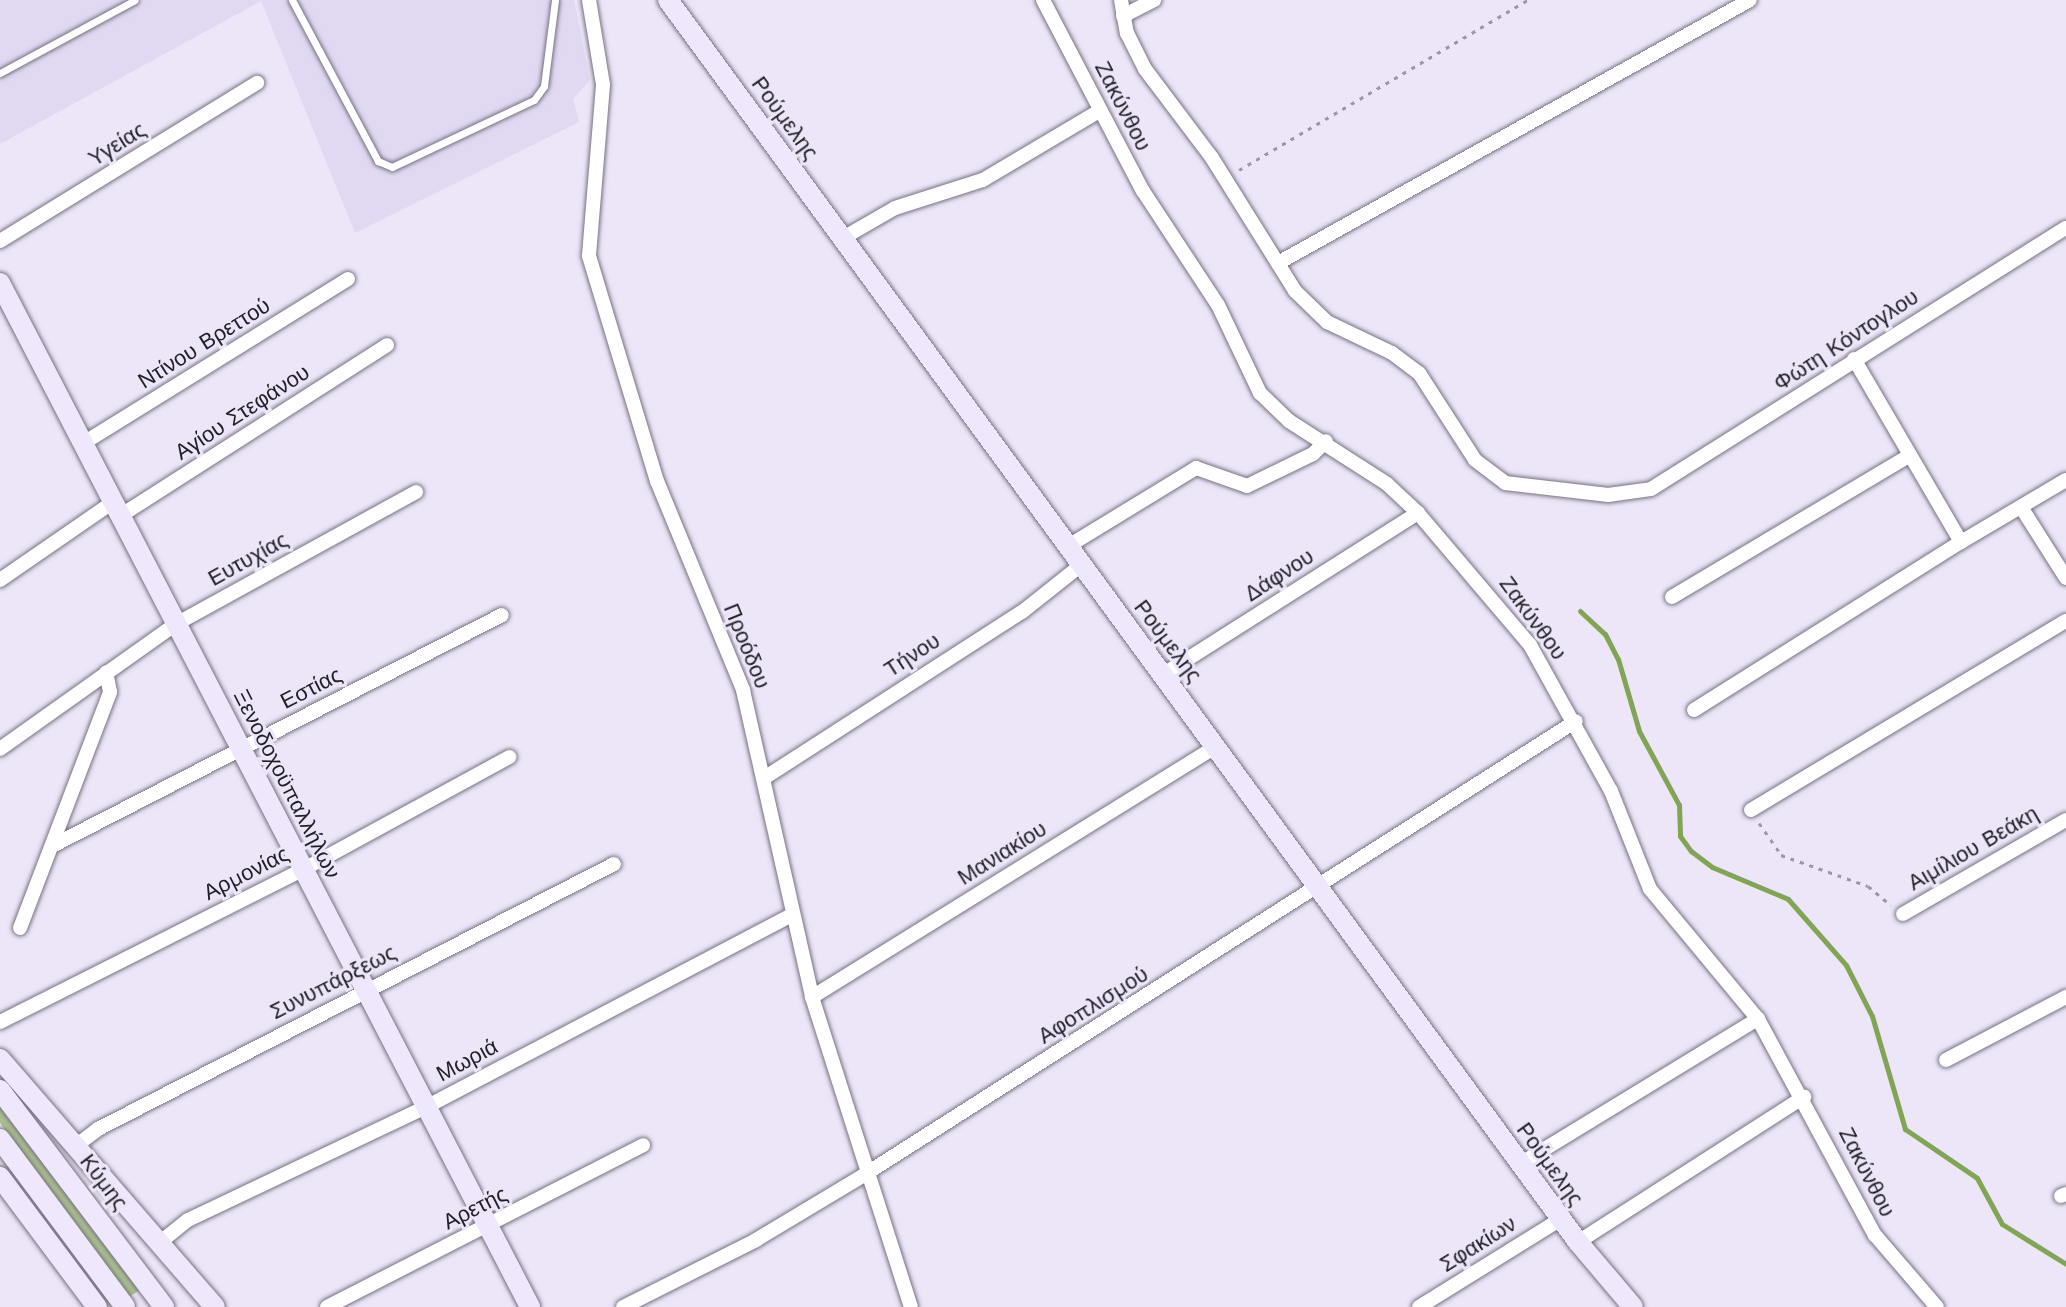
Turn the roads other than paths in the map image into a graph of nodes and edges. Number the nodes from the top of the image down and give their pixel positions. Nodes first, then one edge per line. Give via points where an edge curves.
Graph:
1 (135, 0) edge
2 (292, 0) edge
3 (555, 0) edge
4 (589, 0) edge
5 (668, 0) edge
6 (1043, 0) edge
7 (1121, 0) edge
8 (1154, 0) edge
9 (1750, 0) edge
10 (1123, 16) junction
11 (0, 73) edge
12 (257, 83) dead end
13 (1099, 111) junction
14 (2066, 228) edge
15 (843, 238) junction
16 (0, 241) edge
17 (1278, 263) junction
18 (348, 279) dead end
19 (0, 283) edge
20 (387, 345) dead end
21 (1854, 359) junction
22 (1326, 441) junction
23 (82, 444) junction
24 (1910, 455) junction
25 (2066, 480) edge
26 (416, 492) dead end
27 (2021, 507) junction
28 (116, 509) junction
29 (1418, 513) junction
30 (1961, 542) junction
31 (1070, 545) junction
32 (1081, 565) junction
33 (2066, 578) edge
34 (0, 580) edge
35 (1672, 597) dead end
36 (502, 615) dead end
37 (2066, 621) edge
38 (176, 624) junction
39 (106, 672) junction
40 (1164, 674) junction
41 (1694, 710) dead end
42 (1576, 721) junction
43 (1215, 747) junction
44 (241, 748) junction
45 (0, 749) edge
46 (509, 757) dead end
47 (764, 778) junction
48 (1751, 810) road end
49 (2066, 820) edge
50 (56, 844) junction
51 (614, 864) dead end
52 (304, 869) junction
53 (1320, 889) junction
54 (1903, 914) road end
55 (791, 915) junction
56 (20, 928) dead end
57 (365, 989) junction
58 (812, 997) junction
59 (2066, 997) edge
60 (1758, 1019) junction
61 (0, 1022) edge
62 (0, 1059) edge
63 (1946, 1060) dead end
64 (0, 1090) edge
65 (1804, 1097) junction
66 (426, 1107) junction
67 (0, 1139) edge
68 (77, 1145) junction
69 (643, 1145) dead end
70 (1520, 1164) junction
71 (864, 1175) junction
72 (0, 1177) edge
73 (1561, 1219) junction
74 (488, 1226) junction
75 (163, 1240) junction
76 (1578, 1242) junction
77 (97, 1307) edge
78 (125, 1307) edge
79 (164, 1307) edge
80 (215, 1307) edge
81 (327, 1307) edge
82 (530, 1307) edge
83 (623, 1307) edge
84 (911, 1307) edge
85 (1419, 1307) edge
86 (1633, 1307) edge
87 (1937, 1307) edge

1 - 11 lane
2 - 3 lane via 378,161 392,167 534,100 544,86
4 - 47 street, Προόδου via 603,85 589,256 657,481 743,690
5 - 15 street, Ρούμελης
6 - 13 street, Ζακύνθου
7 - 10 street
8 - 10 street
9 - 17 street
10 - 17 street via 1145,69 1225,178
12 - 16 street, Υγείας
13 - 15 street via 983,180 895,208
13 - 22 street, Ζακύνθου via 1158,216 1218,305 1260,393 1289,421
14 - 21 street, Φώτη Κόντογλου
15 - 31 street, Ρούμελης
17 - 21 street, Φώτη Κόντογλου via 1316,314 1419,373 1475,460 1497,479 1587,494 1651,489
18 - 23 street, Ντίνου Βρεττού
19 - 23 street, Ξενοδοχοϋπαλλήλων
20 - 28 street, Αγίου Στεφάνου
21 - 24 street
22 - 29 street, Ζακύνθου
22 - 31 street via 1313,454 1247,486 1196,468
23 - 28 street, Ξενοδοχοϋπαλλήλων
24 - 30 street
24 - 35 street
25 - 27 street
26 - 38 street, Ευτυχίας
27 - 30 street
27 - 33 street
28 - 34 street, Αγίου Στεφάνου
28 - 38 street, Ξενοδοχοϋπαλλήλων
29 - 40 street, Δάφνου
29 - 42 street, Ζακύνθου via 1530,645
30 - 41 street
31 - 32 street, Ρούμελης
32 - 40 street, Ρούμελης
32 - 47 street, Τήνου via 1022,612
36 - 44 street, Εστίας
37 - 48 street
38 - 39 street, Ευτυχίας
38 - 44 street, Ξενοδοχοϋπαλλήλων
39 - 45 street, Ευτυχίας
39 - 50 street via 110,692
40 - 43 street, Ρούμελης
42 - 53 street, Αφοπλισμού
42 - 60 street, Ζακύνθου via 1650,889
43 - 53 street, Ρούμελης
43 - 58 street, Μανιακίου
44 - 50 street, Εστίας
44 - 52 street, Ξενοδοχοϋπαλλήλων
46 - 52 street, Αρμονίας
47 - 55 street, Προόδου
49 - 54 street, Αιμίλιου Βεάκη
50 - 56 street
51 - 57 street, Συνυπάρξεως
52 - 57 street, Ξενοδοχοϋπαλλήλων
52 - 61 street, Αρμονίας
53 - 70 street, Ρούμελης
53 - 71 street, Αφοπλισμού
55 - 58 street, Προόδου
55 - 66 street, Μωριά
57 - 66 street, Ξενοδοχοϋπαλλήλων
57 - 68 street, Συνυπάρξεως
58 - 71 street, Προόδου
59 - 63 street
60 - 65 street, Ζακύνθου
60 - 70 street
62 - 68 street
64 - 79 street, Κύμης
65 - 76 street
65 - 87 street, Ζακύνθου via 1875,1235
66 - 74 street, Ξενοδοχοϋπαλλήλων
66 - 75 street, Μωριά via 188,1220
67 - 78 street
68 - 75 street
69 - 74 street, Αρετής
70 - 73 street, Ρούμελης
71 - 83 street, Αφοπλισμού via 756,1240
71 - 84 street, Προόδου
72 - 77 street
73 - 76 street, Ρούμελης
73 - 85 street, Σφακίων
74 - 81 street, Αρετής
74 - 82 street, Ξενοδοχοϋπαλλήλων
75 - 80 street
76 - 86 street, Ρούμελης

